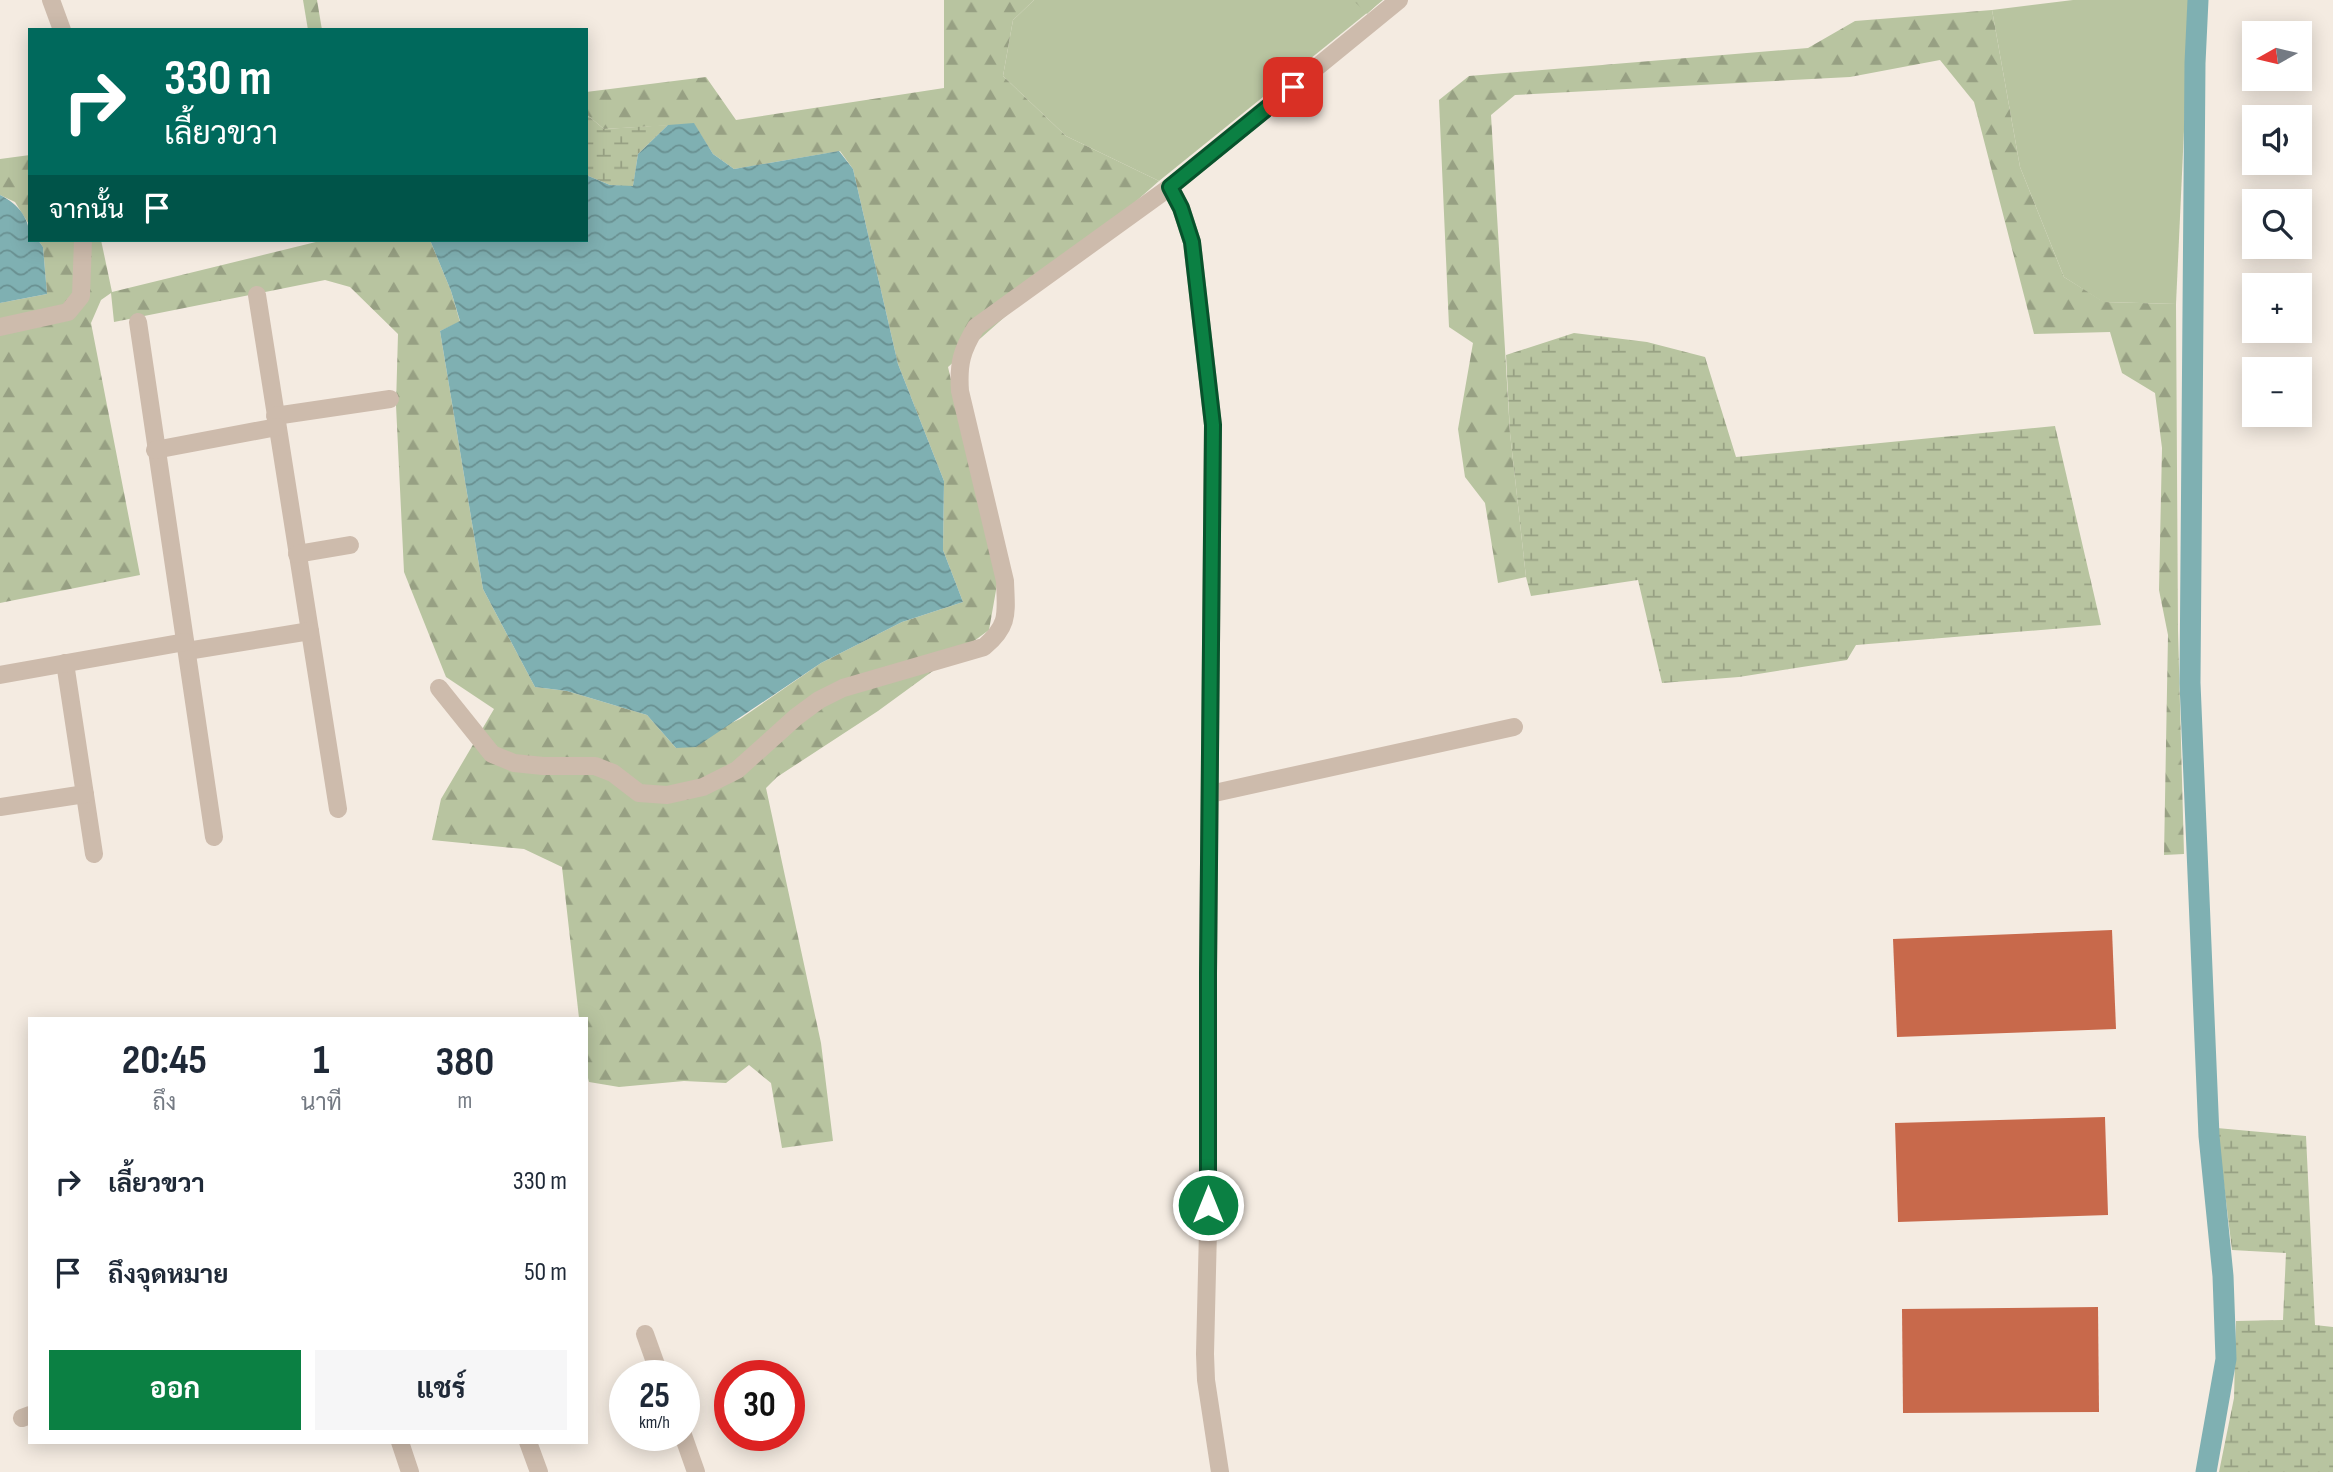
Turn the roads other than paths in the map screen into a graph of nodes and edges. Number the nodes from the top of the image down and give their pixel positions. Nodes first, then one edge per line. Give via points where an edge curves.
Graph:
1 (51, 0) edge
2 (1399, 0) edge
3 (61, 28) edge
4 (1170, 187) junction
5 (83, 242) edge
6 (257, 295) dead end
7 (138, 322) dead end
8 (0, 327) edge
9 (390, 399) dead end
10 (276, 422) junction
11 (155, 450) junction
12 (351, 545) dead end
13 (297, 554) junction
14 (310, 631) junction
15 (186, 647) junction
16 (65, 663) junction
17 (0, 675) edge
18 (439, 688) dead end
19 (1514, 727) dead end
20 (85, 794) junction
21 (1210, 794) junction
22 (0, 807) edge
23 (338, 809) dead end
24 (214, 837) dead end
25 (94, 854) dead end
26 (645, 1334) dead end
27 (654, 1360) edge
28 (401, 1444) edge
29 (529, 1444) edge
30 (689, 1451) edge
31 (410, 1472) edge
32 (539, 1472) edge
33 (696, 1472) edge
34 (1220, 1472) edge

1 - 3 street
2 - 4 street
4 - 18 street via 976,327 962,349 960,391 1005,581 1006,612 1000,634 984,646 843,688 796,717 737,770 703,787 667,795 639,793 595,765 514,763 492,754
4 - 21 street via 1192,242 1213,425
5 - 8 street via 81,296 68,312
6 - 10 street
7 - 11 street
9 - 10 street
10 - 11 street
10 - 13 street
11 - 15 street
12 - 13 street
13 - 14 street
14 - 15 street
14 - 23 street
15 - 16 street
15 - 24 street
16 - 17 street
16 - 20 street
19 - 21 street
20 - 22 street
20 - 25 street
21 - 34 street via 1205,1354
26 - 27 street
28 - 31 street
29 - 32 street
30 - 33 street

